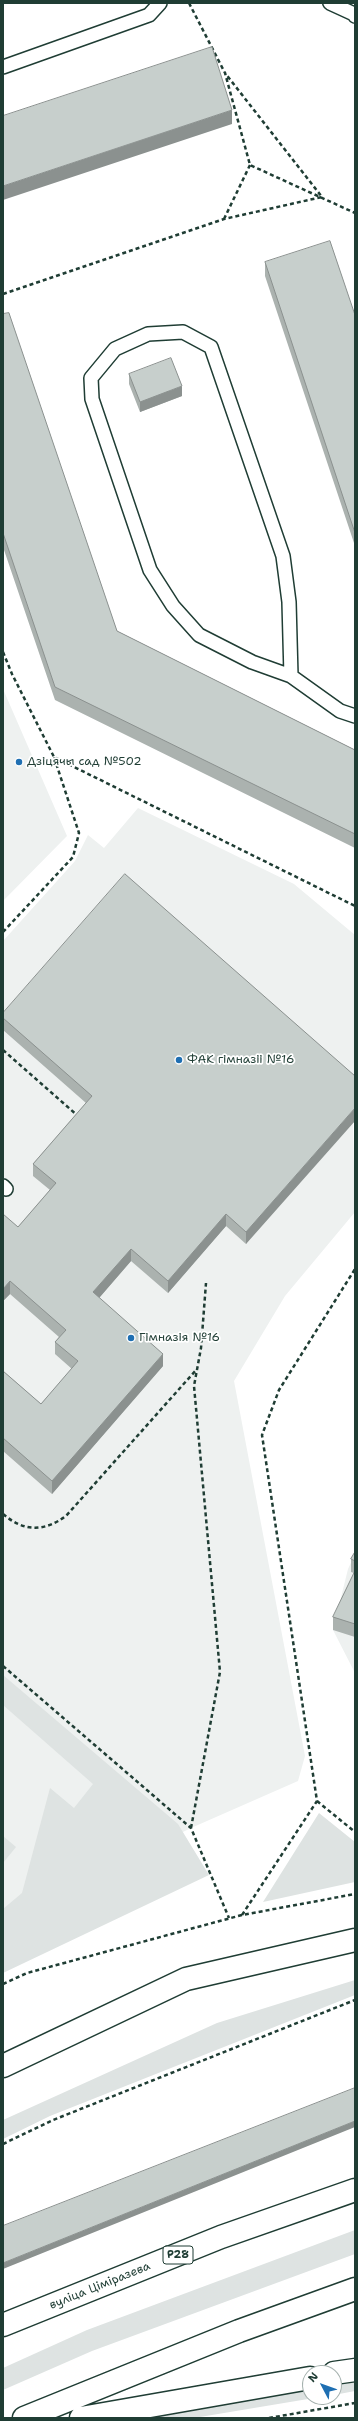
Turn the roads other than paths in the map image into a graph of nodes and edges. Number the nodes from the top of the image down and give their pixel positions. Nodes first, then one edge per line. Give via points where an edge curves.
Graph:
1 (160, 3) edge
2 (330, 3) edge
3 (355, 16) edge
4 (3, 67) edge
5 (291, 676) junction
6 (355, 716) edge
7 (355, 1940) edge
8 (3, 2066) edge
9 (355, 2190) edge
10 (355, 2289) edge
11 (3, 2325) edge
12 (355, 2370) edge
13 (342, 2372) edge
14 (302, 2379) edge
15 (24, 2418) edge
16 (80, 2418) edge

1 - 4 lane via 149,15
2 - 3 lane
5 - 5 lane via 252,662 199,635 173,606 150,570 92,399 91,378 115,349 148,334 183,332 210,347 283,556 289,602
5 - 6 lane via 340,711
7 - 8 main road via 186,1979
9 - 11 main road, вуліца Ціміразева / Р28 via 221,2237
10 - 15 main road via 239,2331
12 - 13 main road
14 - 16 main road

